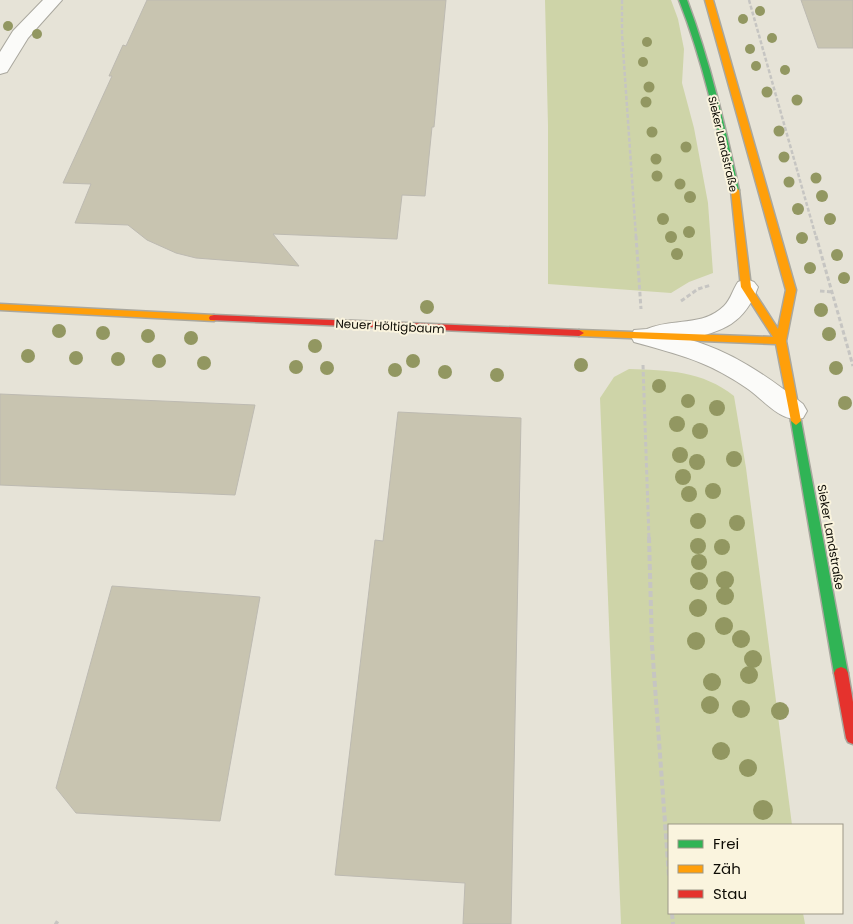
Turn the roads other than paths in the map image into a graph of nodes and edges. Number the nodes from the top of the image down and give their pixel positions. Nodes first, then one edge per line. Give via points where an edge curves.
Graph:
1 (53, 0) edge
2 (683, 0) edge
3 (709, 0) edge
4 (0, 68) edge
5 (746, 287) junction
6 (0, 307) edge
7 (642, 336) junction
8 (781, 341) junction
9 (794, 411) junction
10 (853, 738) edge

1 - 4 street via 20,35
2 - 5 main road, Sieker Landstraße via 725,144 734,185
3 - 8 main road, Sieker Landstraße via 791,290
5 - 7 street via 743,300 729,316 708,326
5 - 8 main road, Sieker Landstraße
6 - 7 main road, Neuer Höltigbaum
7 - 8 main road, Neuer Höltigbaum
7 - 9 street via 714,358 757,382
8 - 9 main road, Sieker Landstraße
9 - 10 main road, Sieker Landstraße

